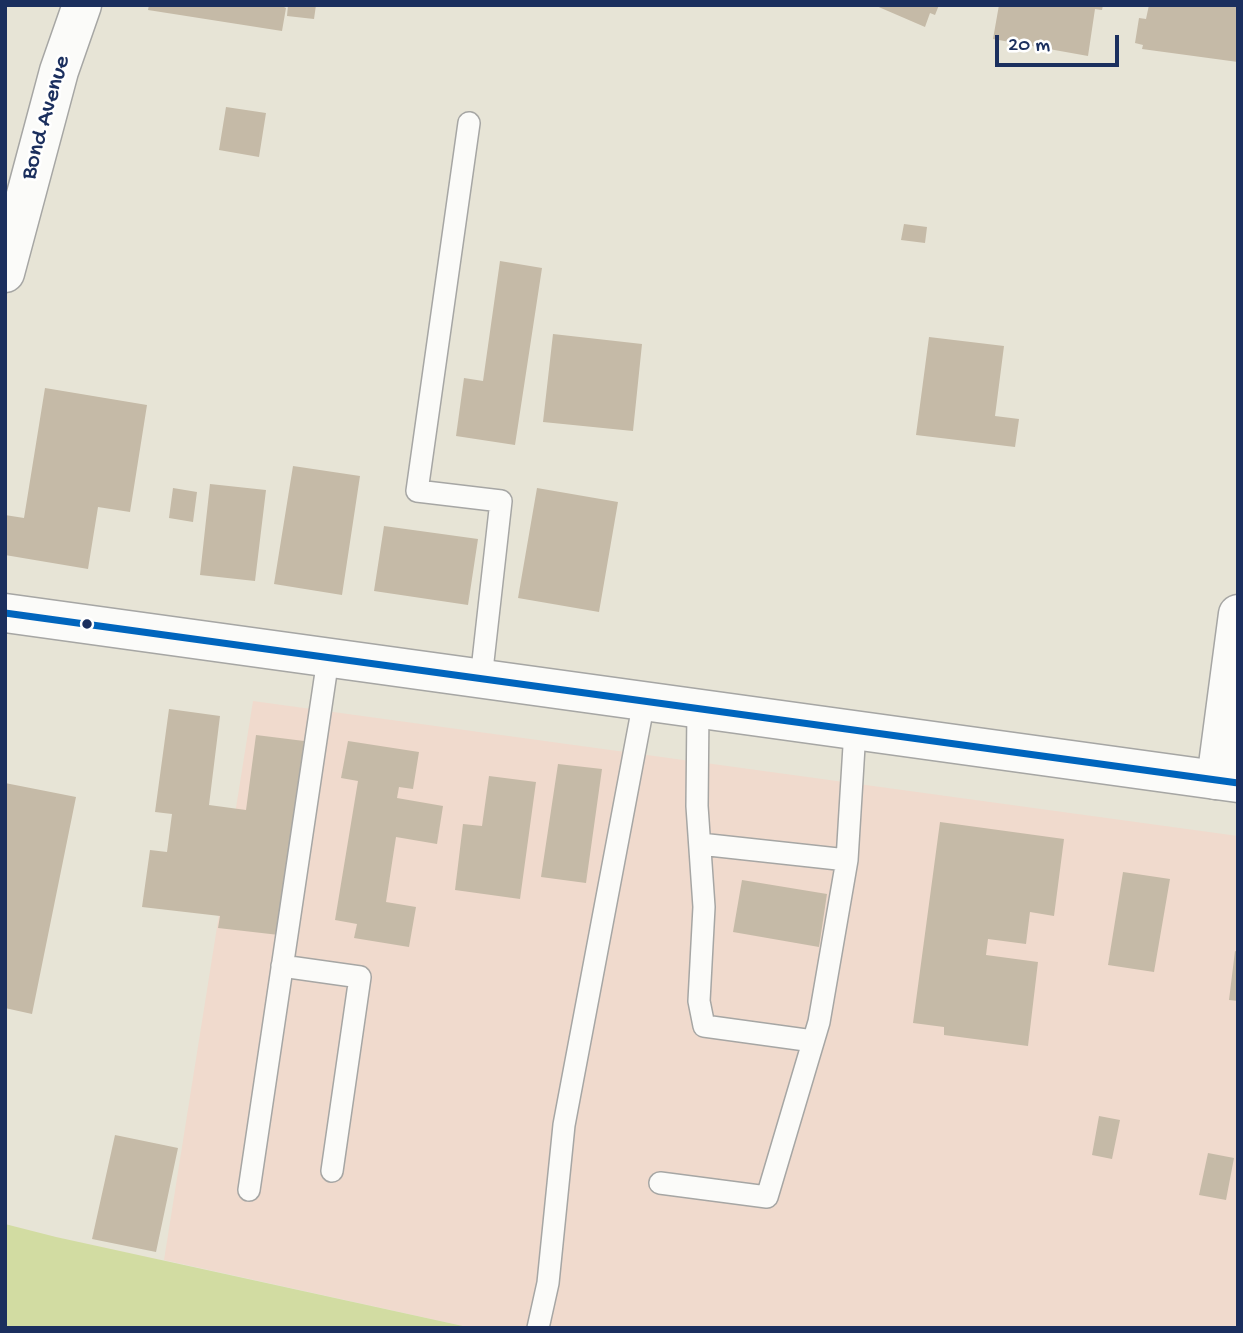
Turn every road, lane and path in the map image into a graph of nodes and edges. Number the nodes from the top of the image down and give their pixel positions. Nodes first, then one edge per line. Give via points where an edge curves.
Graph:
1 (82, 5) edge
2 (469, 123) dead end
3 (5, 273) edge
4 (5, 612) edge
5 (1238, 614) edge
6 (328, 659) junction
7 (481, 679) junction
8 (644, 701) junction
9 (698, 709) junction
10 (855, 730) junction
11 (1227, 782) edge
12 (700, 844) junction
13 (847, 860) junction
14 (282, 966) junction
15 (813, 1041) junction
16 (332, 1171) dead end
17 (660, 1183) dead end
18 (249, 1189) dead end
19 (538, 1328) edge

1 - 3 main road, Bond Avenue via 59,71
2 - 7 lane via 417,491 501,501
4 - 6 main road
5 - 11 main road
6 - 7 main road
6 - 14 lane
7 - 8 main road
8 - 9 main road
8 - 19 lane via 564,1125 548,1283
9 - 10 main road
9 - 12 lane
10 - 11 main road
10 - 13 lane
12 - 13 lane
12 - 15 lane via 704,907 699,1001 704,1026
13 - 15 lane
14 - 16 lane via 360,977
14 - 18 lane
15 - 17 lane via 767,1197

